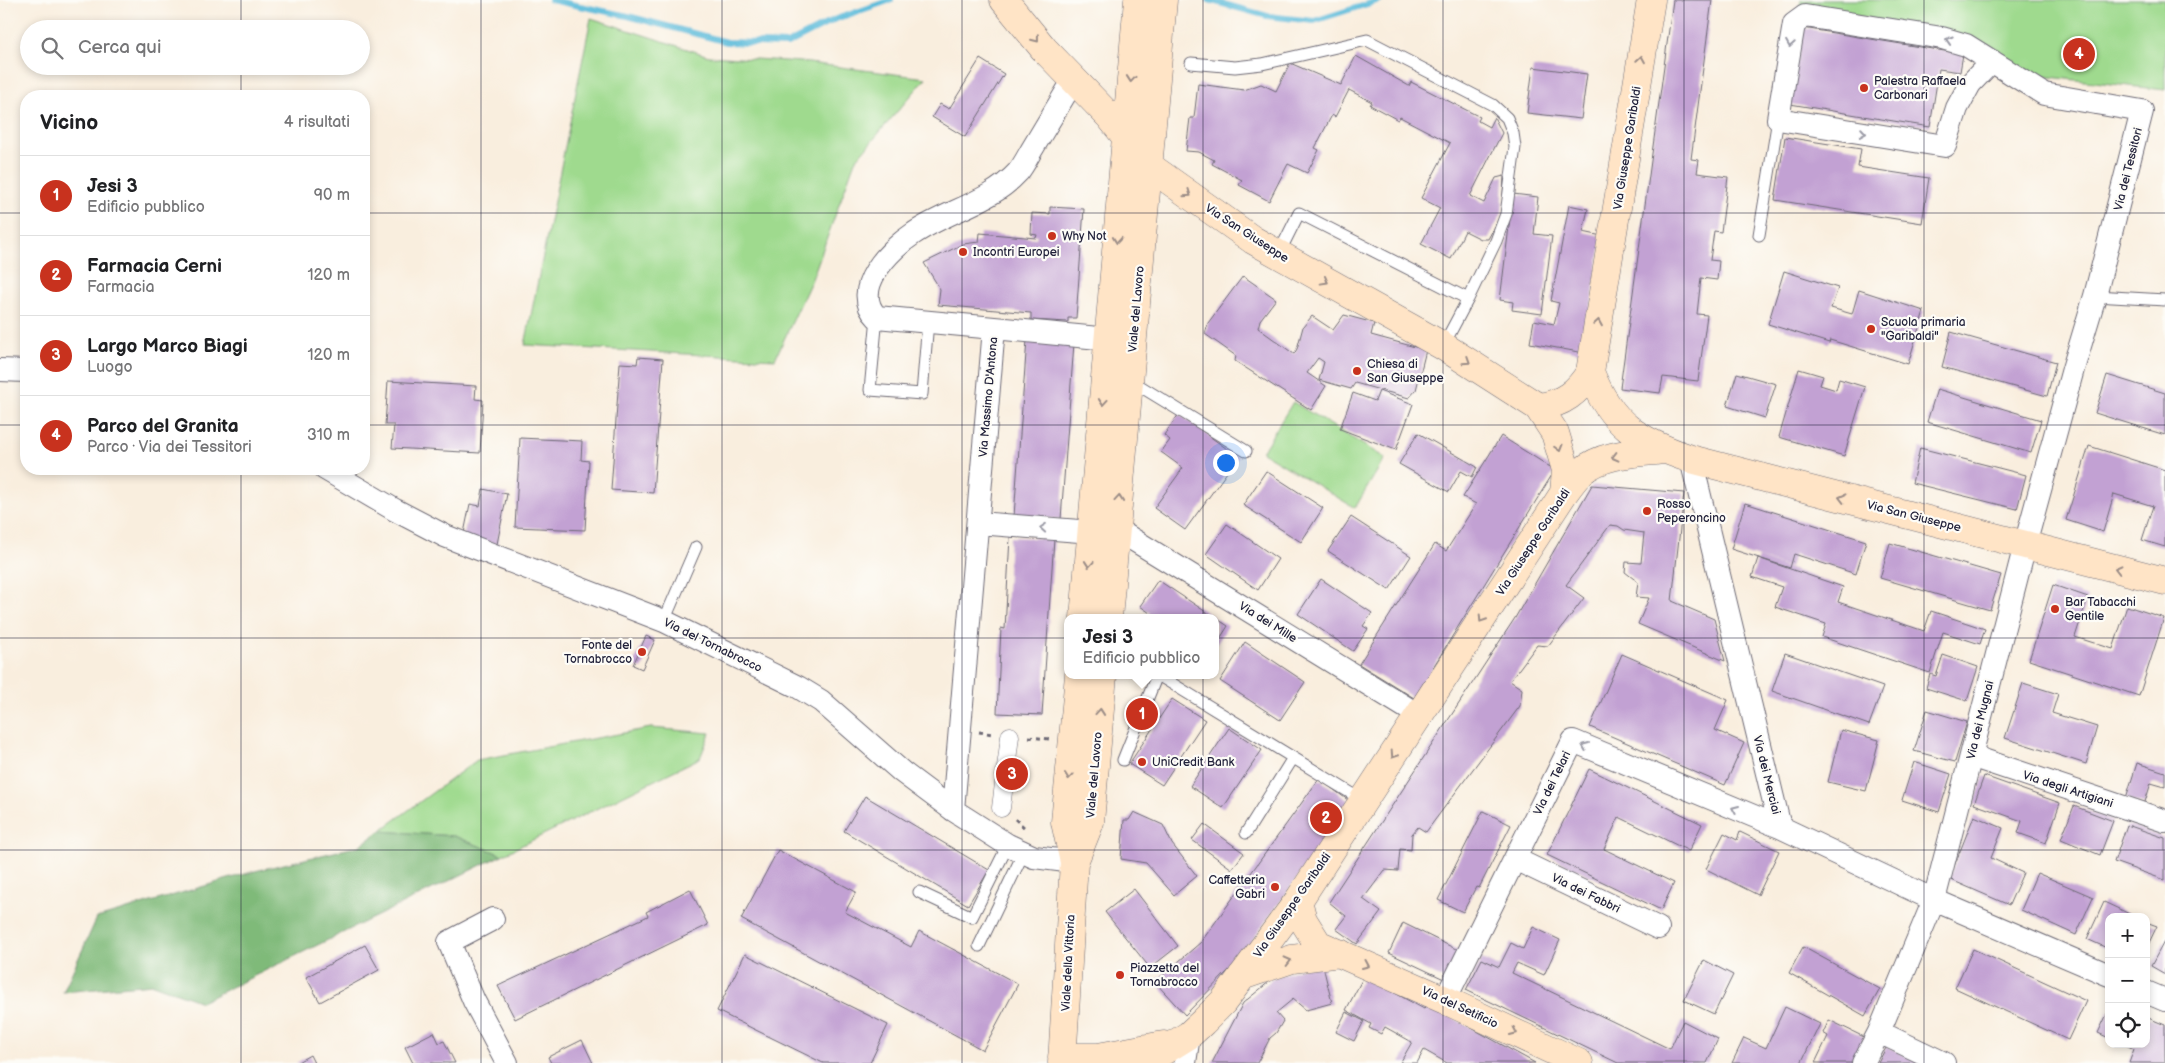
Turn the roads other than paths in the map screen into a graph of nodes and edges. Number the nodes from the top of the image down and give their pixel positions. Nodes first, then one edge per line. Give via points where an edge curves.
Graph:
1 (1138, 0) edge
2 (1163, 0) edge
3 (1651, 0) edge
4 (1005, 1) edge
5 (1148, 31) junction
6 (1992, 61) junction
7 (1191, 63) dead end
8 (1073, 81) junction
9 (1778, 119) junction
10 (1126, 135) junction
11 (1149, 166) junction
12 (1759, 235) dead end
13 (1278, 255) junction
14 (2096, 296) junction
15 (1468, 299) junction
16 (2165, 300) edge
17 (877, 317) junction
18 (928, 321) junction
19 (994, 328) junction
20 (1109, 339) junction
21 (1443, 346) junction
22 (2073, 368) joint
23 (0, 370) edge
24 (20, 371) edge
25 (1590, 372) junction
26 (1130, 380) junction
27 (1538, 407) junction
28 (1664, 450) junction
29 (1246, 451) dead end
30 (1691, 459) junction
31 (335, 475) edge
32 (1564, 493) junction
33 (978, 523) junction
34 (1104, 530) junction
35 (2025, 545) junction
36 (696, 546) dead end
37 (2165, 581) edge
38 (1085, 614) edge
39 (1108, 614) edge
40 (664, 621) junction
41 (1079, 679) edge
42 (1103, 679) edge
43 (1155, 679) edge
44 (1164, 679) edge
45 (1420, 716) junction
46 (1010, 736) dead end
47 (1971, 756) junction
48 (1293, 758) junction
49 (1123, 760) dead end
50 (1364, 800) junction
51 (1000, 808) road end
52 (953, 810) junction
53 (2165, 821) edge
54 (1780, 827) junction
55 (1246, 833) dead end
56 (1016, 849) junction
57 (1515, 859) junction
58 (1074, 862) junction
59 (919, 892) dead end
60 (1934, 900) junction
61 (1298, 901) junction
62 (494, 919) dead end
63 (1658, 928) dead end
64 (979, 946) dead end
65 (1340, 953) junction
66 (2105, 973) edge
67 (1242, 976) junction
68 (2150, 994) edge
69 (1445, 1000) junction
70 (2165, 1000) edge
71 (1879, 1032) junction
72 (1189, 1035) junction
73 (1062, 1060) edge
74 (1150, 1062) edge
75 (507, 1063) edge
76 (1185, 1063) edge
77 (1579, 1063) edge
78 (1863, 1063) edge
79 (1944, 1063) edge

1 - 5 main road, Viale del Lavoro
2 - 5 main road, Viale del Lavoro
25 -> 3 main road, Via Giuseppe Garibaldi
4 -> 8 main road, Via San Giuseppe
5 -> 10 main road, Viale del Lavoro
5 - 11 main road, Viale del Lavoro
9 -> 6 street via 1945,146 1957,108 1970,84
6 -> 9 street, Via dei Tessitori via 1966,45 1942,38 1805,16 1794,24
6 - 14 street, Via dei Tessitori via 2044,94 2142,111
7 - 15 lane via 1235,67 1262,64 1367,40 1493,105 1507,118 1513,133 1506,214
8 - 10 main road, Via San Giuseppe
8 - 17 street via 1018,172 978,201 914,233 883,263 869,284 867,296 868,305
9 - 12 lane, Via dei Tessitori
10 - 11 main road, Via San Giuseppe
10 -> 20 main road, Viale del Lavoro
11 -> 13 main road, Via San Giuseppe
11 - 26 main road, Viale del Lavoro
13 - 15 lane via 1299,214
13 -> 21 main road, Via San Giuseppe
14 - 16 lane
14 - 22 street, Via dei Tessitori
15 - 21 lane
17 - 18 street
17 - 18 lane via 870,390 922,394
18 - 19 street
19 - 20 street, Via Massimo D'Antona
19 - 33 street, Via Massimo D'Antona
20 -> 34 main road, Viale del Lavoro
21 -> 27 main road, Via San Giuseppe
22 - 35 street, Via dei Mugnai
23 - 24 street
25 - 27 main road via 1581,387 1569,396 1554,405
25 - 28 main road via 1609,410 1626,428
26 - 29 lane
34 -> 26 main road, Viale del Lavoro
27 -> 32 main road, Via San Giuseppe via 1555,433 1566,470
28 - 30 main road, Via San Giuseppe
28 -> 32 main road, Via Giuseppe Garibaldi via 1616,456 1595,464 1582,472
35 -> 30 main road, Via San Giuseppe
30 - 54 street, Via dei Merciai
31 - 40 street, Via del Tornabrocco via 445,536
32 -> 45 main road, Via Giuseppe Garibaldi
34 -> 33 street
33 - 52 street, Via Massimo D'Antona
34 -> 38 main road, Viale del Lavoro
34 - 39 main road, Viale del Lavoro
34 - 45 street, Via dei Mille
37 -> 35 main road, Via San Giuseppe
35 - 47 street, Via dei Mugnai
36 - 40 lane
40 - 52 street, Via del Tornabrocco via 822,702 902,772
41 -> 58 main road, Viale del Lavoro via 1065,822
58 -> 42 main road, Viale del Lavoro via 1090,822
43 - 49 lane
44 - 48 lane
45 -> 50 main road, Via Giuseppe Garibaldi
46 - 51 street
47 - 53 street, Via degli Artigiani
47 - 60 street, Via dei Mugnai
48 - 50 lane
48 - 55 lane
50 - 61 main road, Via Giuseppe Garibaldi
52 - 56 street, Via del Tornabrocco
54 -> 57 street, Via dei Telari via 1572,741
54 - 60 street, Via dei Merciai
56 - 58 street, Via del Tornabrocco
56 - 59 lane via 972,917
56 - 64 lane
57 - 63 street, Via dei Fabbri
57 - 69 street, Via dei Telari
58 - 73 main road, Viale della Vittoria
60 - 66 street, Via dei Merciai
60 - 71 street, Via dei Mugnai
61 - 65 main road, Via del Setificio via 1303,920 1318,944
61 - 67 main road, Via Giuseppe Garibaldi
62 - 75 street via 449,942 474,1001
67 -> 65 main road via 1292,959
65 -> 69 main road, Via del Setificio
67 - 72 main road, Via Giuseppe Garibaldi via 1223,1002
68 - 70 street
69 -> 77 main road, Via del Setificio
71 - 78 street, Via dei Mugnai
71 - 79 street
72 - 73 main road via 1157,1047
72 - 74 main road
72 - 76 street

